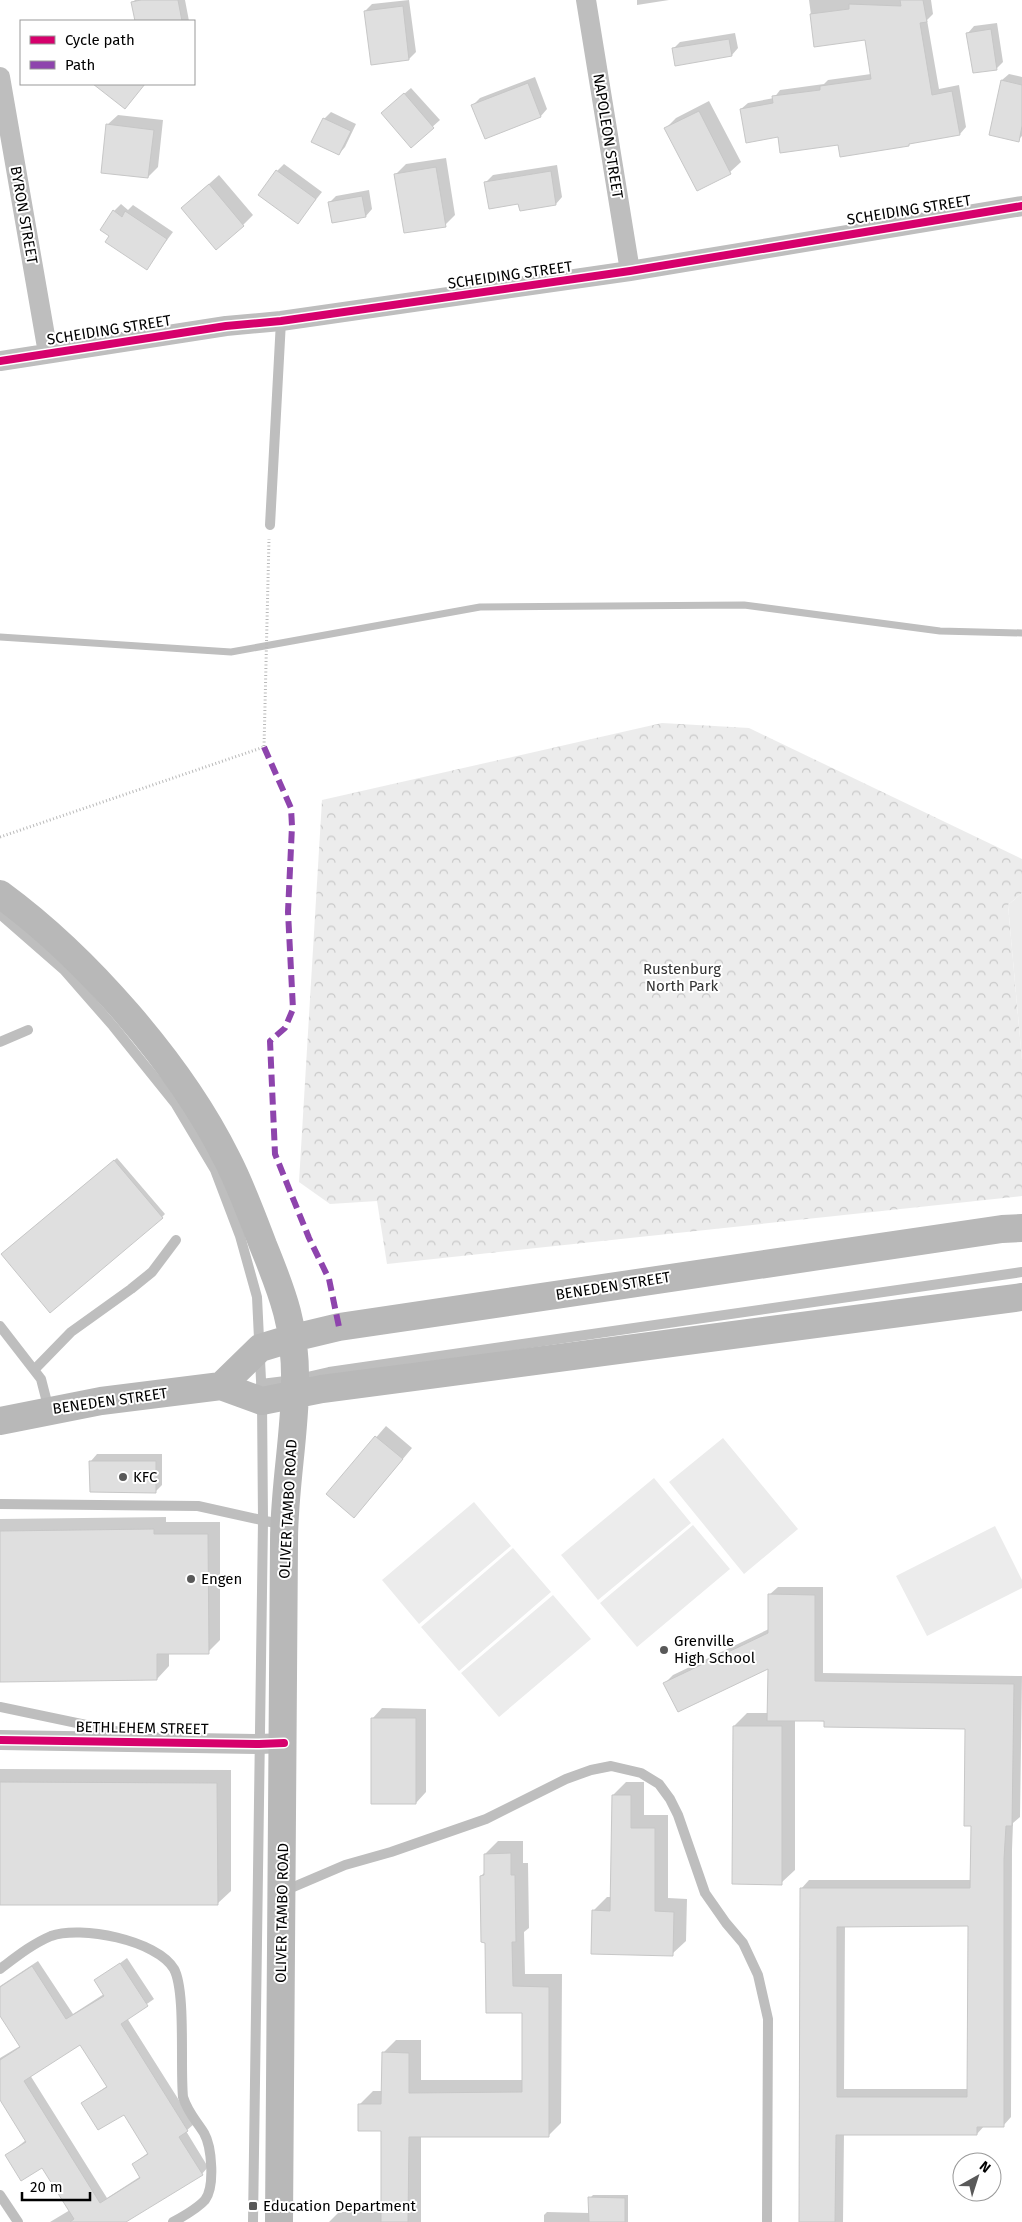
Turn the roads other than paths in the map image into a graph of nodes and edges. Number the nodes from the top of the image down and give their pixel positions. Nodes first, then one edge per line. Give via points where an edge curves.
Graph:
1 (586, 0) edge
2 (0, 77) edge
3 (1022, 206) edge
4 (630, 271) junction
5 (281, 322) junction
6 (48, 353) junction
7 (0, 361) edge
8 (270, 525) road end
9 (0, 894) edge
10 (0, 914) edge
11 (28, 1030) dead end
12 (0, 1042) edge
13 (1022, 1228) edge
14 (176, 1240) dead end
15 (1022, 1272) edge
16 (1022, 1297) edge
17 (0, 1326) edge
18 (293, 1338) junction
19 (260, 1348) junction
20 (34, 1370) junction
21 (221, 1386) junction
22 (294, 1388) junction
23 (262, 1393) junction
24 (49, 1410) junction
25 (0, 1421) edge
26 (0, 1504) edge
27 (274, 1523) junction
28 (0, 1707) edge
29 (0, 1740) edge
30 (167, 1741) junction
31 (271, 1743) junction
32 (282, 1892) junction
33 (0, 1969) edge
34 (0, 2195) edge
35 (18, 2222) edge
36 (173, 2222) edge
37 (253, 2222) edge
38 (279, 2222) edge
39 (766, 2222) edge

1 - 4 street, NAPOLEON STREET
2 - 6 street, BYRON STREET
3 - 4 street, SCHEIDING STREET
4 - 5 street, SCHEIDING STREET
5 - 6 street, SCHEIDING STREET via 226,326
5 - 8 lane
6 - 7 street, SCHEIDING STREET
9 - 18 main road, OLIVER TAMBO ROAD via 73,955 136,1024 190,1095 227,1158 278,1284
10 - 19 lane via 64,970 175,1103 215,1170 240,1236 257,1297
11 - 12 lane
13 - 18 main road, BENEDEN STREET via 339,1327
14 - 20 lane via 152,1272 71,1332
15 - 22 lane via 329,1372
16 - 22 main road via 322,1389
17 - 20 lane
18 - 19 main road, BENEDEN STREET
18 - 22 main road, OLIVER TAMBO ROAD
19 - 21 main road, BENEDEN STREET
19 - 23 lane
20 - 24 lane via 41,1379
21 - 23 main road, BENEDEN STREET
21 - 24 main road, BENEDEN STREET
22 - 23 main road
22 - 27 main road, OLIVER TAMBO ROAD
23 - 27 lane
24 - 25 main road, BENEDEN STREET
26 - 27 lane via 198,1506
27 - 31 main road, OLIVER TAMBO ROAD
28 - 30 lane
29 - 30 street, BETHLEHEM STREET
30 - 31 street, BETHLEHEM STREET
31 - 32 main road, OLIVER TAMBO ROAD
31 - 37 lane
32 - 38 main road, OLIVER TAMBO ROAD
32 - 39 lane via 345,1865 486,1819 591,1770 611,1766 626,1769 641,1773 659,1784 678,1815 705,1893 743,1943 758,1975 768,2019
33 - 36 lane via 38,1942 79,1931 141,1945 164,1956 174,1970 180,1991 183,2097 188,2111 210,2144 211,2188 203,2202
34 - 35 lane

